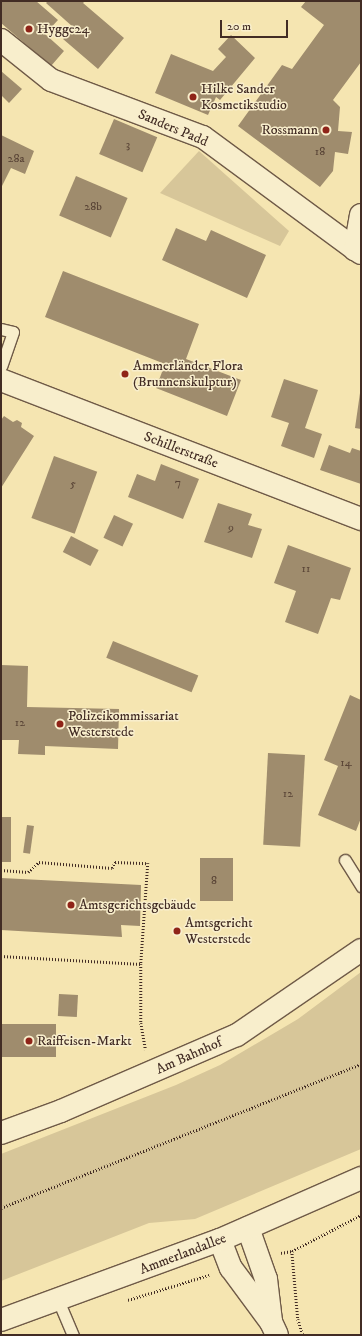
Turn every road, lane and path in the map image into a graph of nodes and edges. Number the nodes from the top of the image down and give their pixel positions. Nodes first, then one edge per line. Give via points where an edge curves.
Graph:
1 (1, 40) edge
2 (361, 216) edge
3 (358, 251) edge
4 (1, 329) edge
5 (1, 366) edge
6 (1, 380) edge
7 (361, 519) edge
8 (345, 860) dead end
9 (1, 870) edge
10 (361, 886) edge
11 (361, 950) edge
12 (1, 956) edge
13 (141, 964) junction
14 (146, 1052) dead end
15 (361, 1064) edge
16 (1, 1133) edge
17 (361, 1178) edge
18 (1, 1208) edge
19 (361, 1214) edge
20 (248, 1228) junction
21 (220, 1240) junction
22 (292, 1251) junction
23 (260, 1257) junction
24 (231, 1268) junction
25 (58, 1300) junction
26 (125, 1300) dead end
27 (1, 1320) edge
28 (274, 1329) edge
29 (73, 1335) edge
30 (303, 1335) edge

1 - 3 street, Sanders Padd via 51,80 203,137
2 - 3 street
4 - 5 lane via 13,332
6 - 7 street, Schillerstraße
8 - 10 lane
9 - 13 path via 28,872 39,862 112,868 115,862 148,863
11 - 16 street, Am Bahnhof via 237,1035 61,1111
12 - 13 path
13 - 14 path via 141,1023
15 - 18 path
17 - 20 street, Ammerlandallee
19 - 22 path via 325,1231
20 - 21 street, Ammerlandallee
20 - 23 street
21 - 24 street
21 - 25 street, Ammerlandallee
22 - 23 path
22 - 30 path via 298,1319
23 - 28 street
24 - 26 path
24 - 28 street
25 - 27 street, Ammerlandallee
25 - 29 lane

